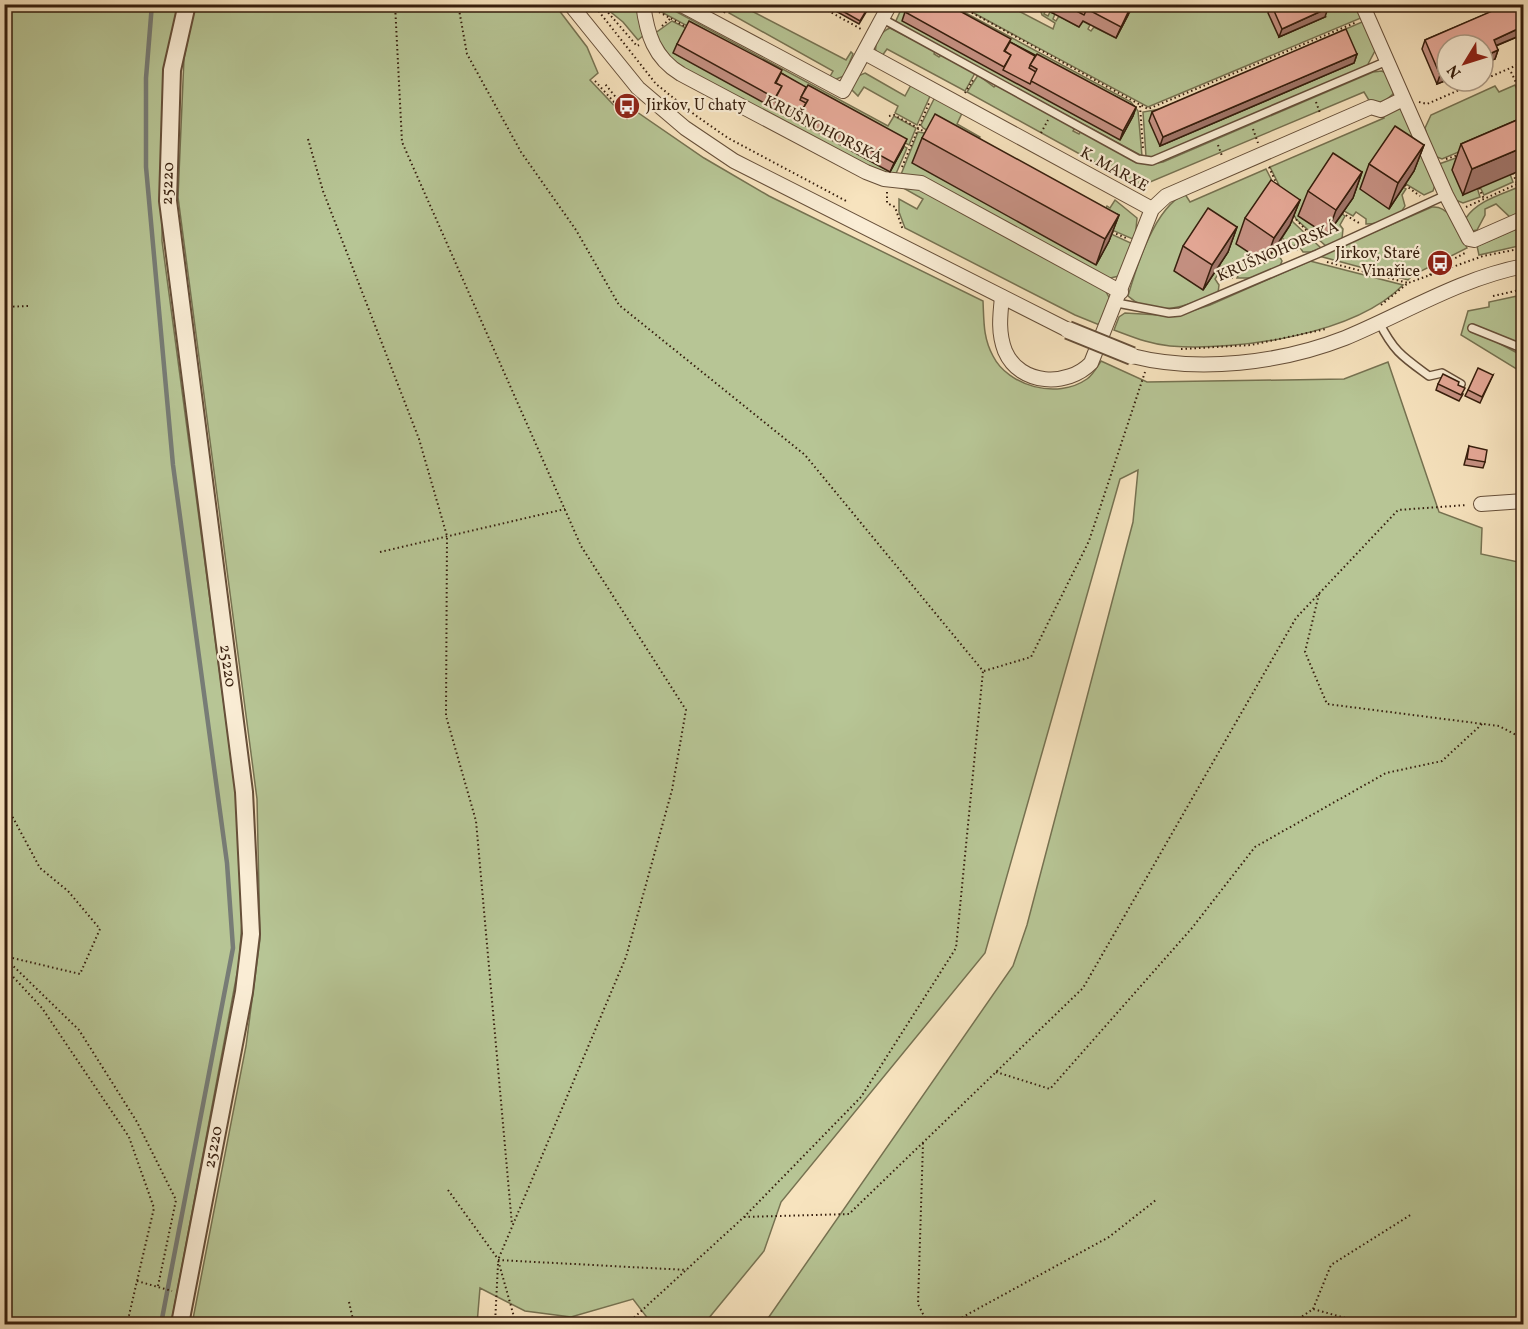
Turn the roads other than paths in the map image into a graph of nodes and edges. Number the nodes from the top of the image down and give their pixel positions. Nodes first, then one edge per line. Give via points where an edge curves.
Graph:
1 (187, 4) edge
2 (570, 4) edge
3 (681, 4) edge
4 (890, 4) edge
5 (648, 7) edge
6 (1365, 11) edge
7 (883, 19) junction
8 (865, 53) junction
9 (1387, 61) junction
10 (1409, 99) junction
11 (1446, 195) junction
12 (1152, 209) junction
13 (1524, 218) edge
14 (1524, 266) edge
15 (1002, 297) junction
16 (1119, 298) junction
17 (1376, 316) junction
18 (1472, 328) dead end
19 (1068, 330) joint
20 (1524, 349) edge
21 (1140, 358) joint
22 (1461, 384) edge
23 (1524, 501) edge
24 (1481, 504) road end
25 (180, 1324) edge

1 - 25 street, 25220 via 172,70 168,201 244,792 251,934 244,992
2 - 15 street via 638,88 685,128 789,191
3 - 8 street via 843,91
4 - 7 street
5 - 16 street, KRUŠNOHORSKÁ via 646,28 654,47 672,68 866,172 921,183
6 - 9 street
7 - 8 street
7 - 9 lane via 1152,161
8 - 12 street, K. MARXE
9 - 10 street
10 - 11 street
10 - 12 street, K. MARXE via 1380,110 1371,107 1178,189
11 - 13 street via 1469,239
11 - 16 lane, KRUŠNOHORSKÁ via 1180,312 1169,313
12 - 16 street
14 - 17 street
15 - 16 street via 1000,332 1006,354 1034,378 1054,380 1075,375 1091,363
15 - 19 street
17 - 21 street via 1344,338 1300,352 1252,360 1178,363
17 - 22 lane via 1391,347 1401,356 1429,376 1442,374
18 - 20 lane
19 - 21 street, bridge
23 - 24 street

